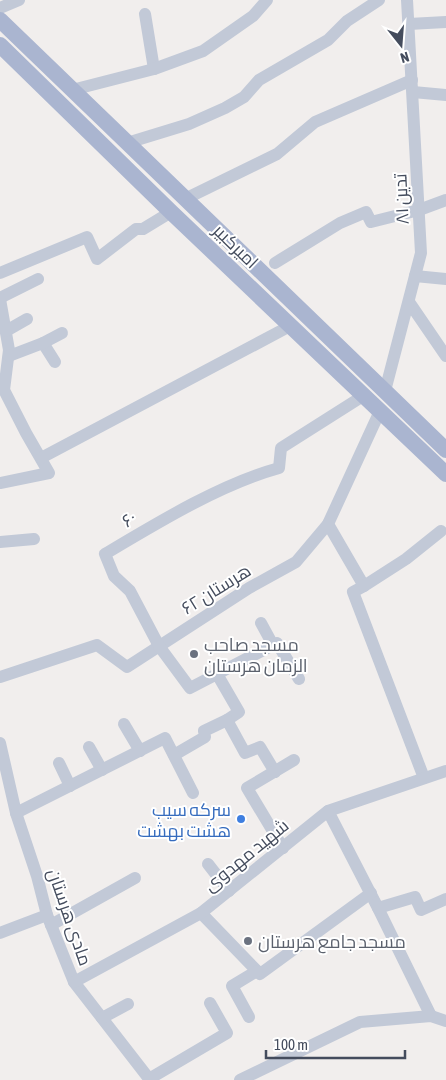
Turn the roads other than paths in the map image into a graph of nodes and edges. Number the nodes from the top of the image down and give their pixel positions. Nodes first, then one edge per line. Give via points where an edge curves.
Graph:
1 (19, 0) edge
2 (267, 0) edge
3 (378, 0) edge
4 (407, 0) edge
5 (0, 8) edge
6 (145, 14) dead end
7 (0, 20) edge
8 (446, 22) edge
9 (409, 24) junction
10 (0, 45) edge
11 (42, 61) junction
12 (154, 69) junction
13 (30, 74) junction
14 (412, 86) junction
15 (72, 90) junction
16 (446, 95) edge
17 (127, 143) junction
18 (185, 198) junction
19 (446, 200) edge
20 (419, 210) junction
21 (171, 212) junction
22 (275, 262) dead end
23 (0, 272) edge
24 (415, 276) junction
25 (38, 279) dead end
26 (446, 280) edge
27 (0, 298) edge
28 (408, 302) junction
29 (27, 319) dead end
30 (290, 326) junction
31 (6, 330) junction
32 (62, 333) dead end
33 (43, 343) junction
34 (9, 356) junction
35 (446, 356) edge
36 (55, 362) dead end
37 (385, 391) junction
38 (363, 396) junction
39 (380, 412) junction
40 (446, 450) edge
41 (41, 458) junction
42 (446, 474) edge
43 (0, 483) edge
44 (328, 524) junction
45 (441, 531) dead end
46 (34, 539) dead end
47 (0, 542) edge
48 (364, 586) junction
49 (261, 623) dead end
50 (273, 645) junction
51 (159, 646) junction
52 (218, 674) junction
53 (0, 677) edge
54 (299, 679) dead end
55 (227, 720) junction
56 (124, 724) dead end
57 (0, 743) edge
58 (89, 747) dead end
59 (140, 751) junction
60 (174, 754) junction
61 (294, 760) dead end
62 (59, 763) dead end
63 (102, 770) junction
64 (446, 771) edge
65 (274, 772) junction
66 (424, 778) junction
67 (70, 786) junction
68 (193, 793) dead end
69 (328, 811) junction
70 (16, 813) junction
71 (283, 848) junction
72 (208, 864) dead end
73 (135, 878) dead end
74 (229, 891) junction
75 (371, 893) junction
76 (446, 899) edge
77 (378, 908) junction
78 (201, 914) junction
79 (49, 920) junction
80 (0, 933) edge
81 (257, 971) junction
82 (74, 982) junction
83 (210, 1003) dead end
84 (128, 1004) dead end
85 (431, 1016) junction
86 (249, 1017) dead end
87 (102, 1018) junction
88 (446, 1022) edge
89 (149, 1080) edge
90 (240, 1080) edge

1 - 5 street
2 - 12 street via 253,16 203,51
3 - 17 street via 347,21 322,44 259,80 238,101 189,124
4 - 9 street, تدین ۸۱
6 - 12 street
7 - 11 main road, امیرکبیر
8 - 9 street
9 - 14 street, تدین ۸۱
10 - 13 main road, امیرکبیر
11 - 13 main road
11 - 15 main road, امیرکبیر
12 - 15 street
13 - 21 main road, امیرکبیر
14 - 16 street
14 - 18 street via 315,122 277,154
14 - 20 street, تدین ۸۱
15 - 17 main road, امیرکبیر
17 - 18 main road, امیرکبیر
18 - 37 main road, امیرکبیر
19 - 20 street
20 - 22 street via 372,222 366,212 340,222
20 - 24 street, تدین ۸۱ via 422,253
21 - 23 street via 143,229 136,229 97,259 87,237
21 - 30 main road, امیرکبیر
24 - 26 street
24 - 28 street, تدین ۸۱
25 - 27 street
27 - 31 street
28 - 35 street
28 - 37 street, تدین ۸۱
29 - 31 street
30 - 38 main road, امیرکبیر
30 - 41 street
31 - 34 street
32 - 33 street
33 - 34 street
33 - 36 street
34 - 41 street via 4,390
37 - 40 main road, امیرکبیر
38 - 39 main road, امیرکبیر
38 - 51 street, ۶۰ via 281,448 279,468 226,488 105,554 114,576 130,591
39 - 42 main road, امیرکبیر
39 - 44 street, هرستان ۶۲
41 - 43 street via 49,473
44 - 48 street
44 - 51 street, هرستان ۶۲ via 296,562
45 - 48 street
46 - 47 street
48 - 66 street via 353,592
49 - 50 street
50 - 52 street
50 - 54 street via 277,643
51 - 52 street, ۶۰ via 190,688
51 - 53 street, هرستان ۶۲ via 127,667 97,645
52 - 55 street via 239,712
55 - 60 street via 204,731 205,737
55 - 65 street via 245,752 260,747
56 - 59 street
57 - 70 street, مادی هرستان
58 - 63 street
59 - 60 street via 165,738
59 - 63 street
60 - 68 street
61 - 65 street
62 - 67 street
63 - 67 street
64 - 66 street, شهید مهدوی
65 - 71 street via 247,788
66 - 69 street, شهید مهدوی
67 - 70 street
69 - 71 street, شهید مهدوی
69 - 75 street
70 - 79 street, مادی هرستان
71 - 74 street, شهید مهدوی
72 - 74 street
73 - 79 street
74 - 78 street, شهید مهدوی
75 - 77 street
75 - 81 street via 260,974
76 - 77 street via 421,910 415,897
77 - 85 street
78 - 81 street
78 - 82 street, شهید مهدوی
79 - 80 street
79 - 82 street, مادی هرستان
81 - 86 street via 232,986
82 - 87 street, مادی هرستان
83 - 89 street via 227,1033
84 - 87 street
85 - 88 street
85 - 90 street via 360,1022
87 - 89 street, مادی هرستان

